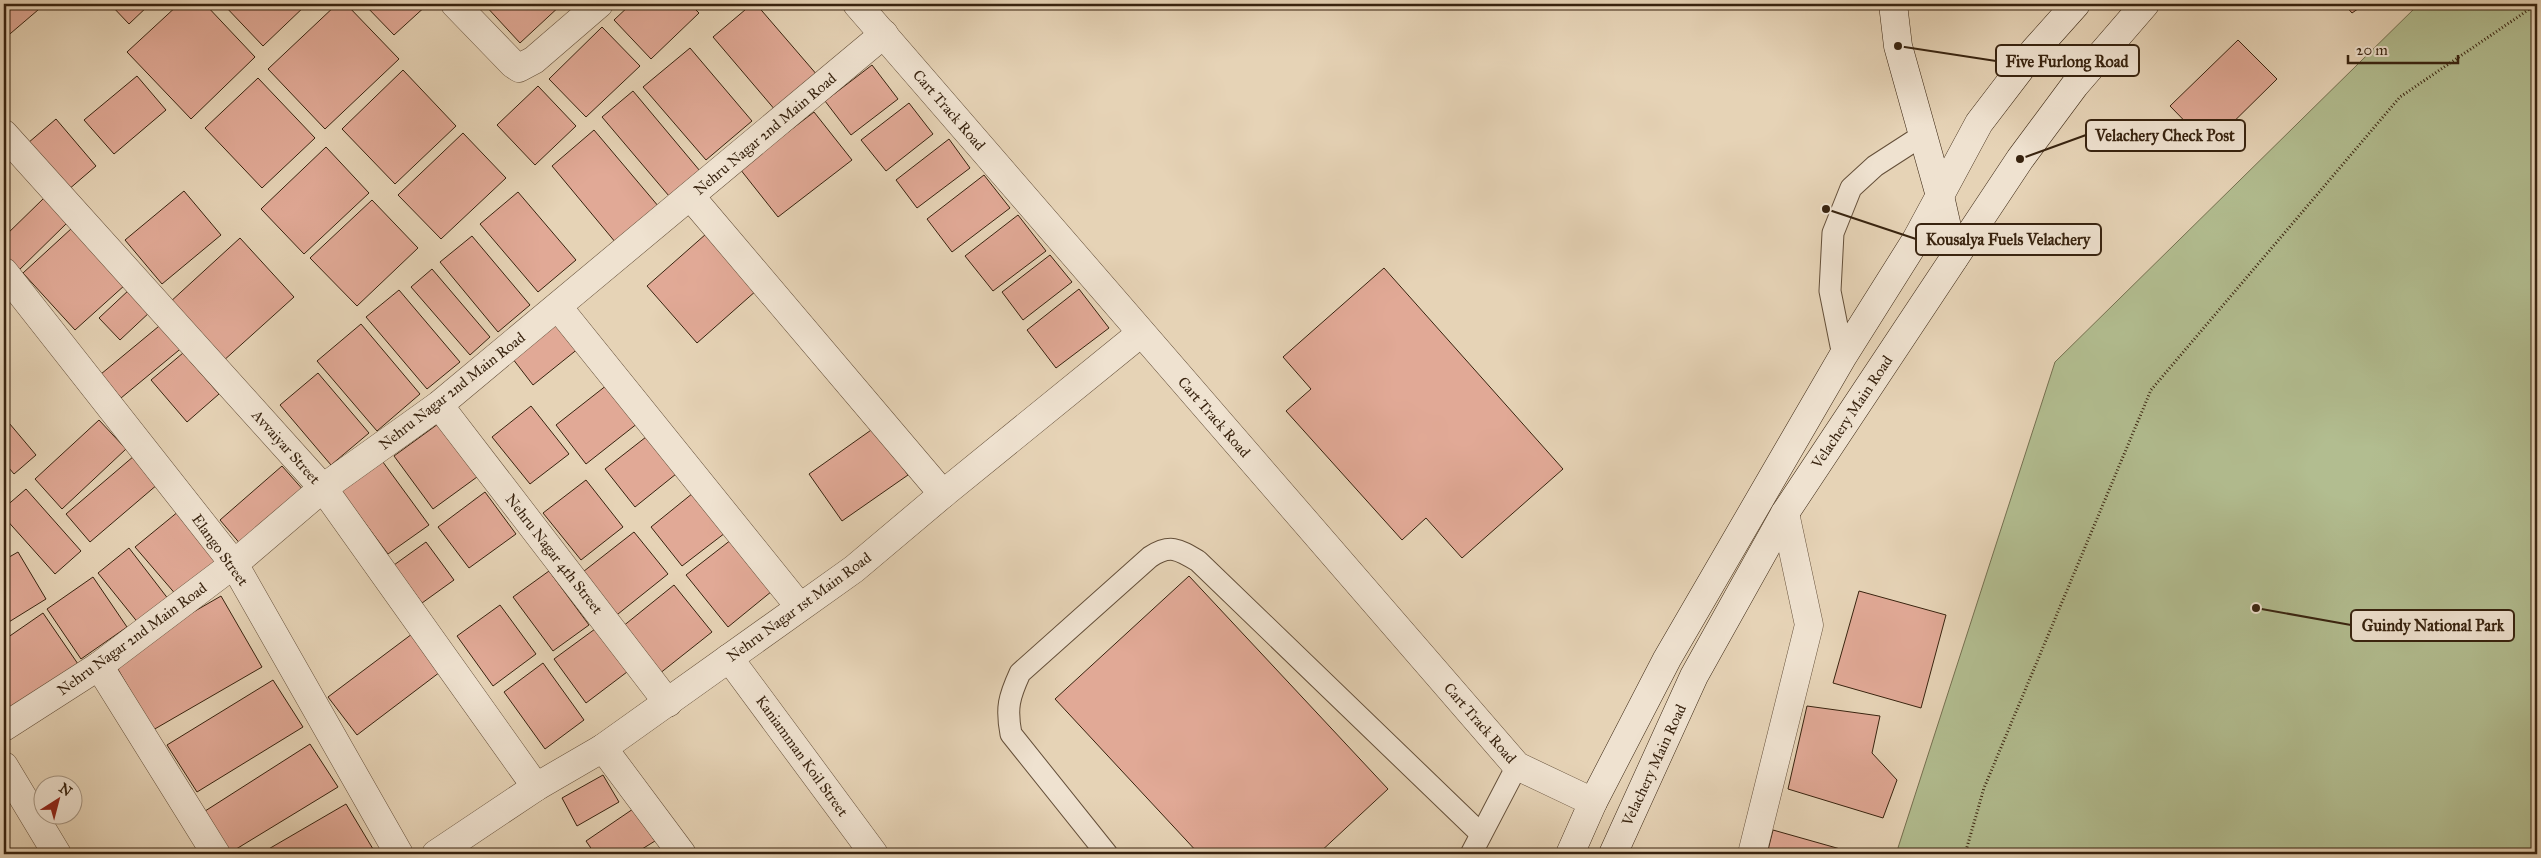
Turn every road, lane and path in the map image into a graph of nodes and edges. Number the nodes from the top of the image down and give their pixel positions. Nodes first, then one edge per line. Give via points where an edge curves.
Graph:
1 (455, 4) edge
2 (599, 4) edge
3 (857, 4) edge
4 (1893, 4) edge
5 (2076, 4) edge
6 (2145, 4) edge
7 (2537, 4) edge
8 (884, 34) junction
9 (4, 134) edge
10 (1924, 135) junction
11 (691, 196) junction
12 (1940, 196) junction
13 (1954, 258) junction
14 (4, 272) edge
15 (558, 307) junction
16 (1141, 333) junction
17 (1843, 356) junction
18 (439, 405) junction
19 (323, 488) junction
20 (942, 494) junction
21 (1785, 513) junction
22 (234, 564) junction
23 (799, 606) junction
24 (730, 658) junction
25 (99, 666) junction
26 (668, 703) junction
27 (4, 726) edge
28 (603, 748) junction
29 (4, 766) edge
30 (1518, 766) junction
31 (536, 787) junction
32 (1593, 802) junction
33 (1481, 834) junction
34 (452, 850) edge
35 (58, 854) edge
36 (216, 854) edge
37 (400, 854) edge
38 (682, 854) edge
39 (874, 854) edge
40 (1107, 854) edge
41 (1471, 854) edge
42 (1570, 854) edge
43 (1613, 854) edge
44 (1752, 854) edge
45 (1965, 854) edge

1 - 2 street via 519,68 534,60
3 - 8 street, Cart Track Road
4 - 10 street via 1898,46
5 - 12 street, Velachery Main Road via 2034,51 1979,123
6 - 13 street, Velachery Main Road via 2075,85 2020,159
7 - 45 path via 2400,97 2151,390 1984,788
8 - 11 street, Nehru Nagar 2nd Main Road
8 - 16 street, Cart Track Road
9 - 19 street, Avvaiyar Street
10 - 12 street
10 - 17 lane via 1875,166 1851,188 1833,232 1830,291
11 - 15 street, Nehru Nagar 2nd Main Road
11 - 20 street
12 - 13 street
12 - 17 street, Velachery Main Road
13 - 21 street, Velachery Main Road
14 - 22 street, Elango Street
15 - 18 street, Nehru Nagar 2nd Main Road
15 - 23 street
16 - 20 street, Nehru Nagar 1st Main Road
16 - 30 street, Cart Track Road
17 - 32 street, Velachery Main Road via 1667,659
18 - 19 street, Nehru Nagar 2nd Main Road
18 - 26 street, Nehru Nagar 4th Street
19 - 22 street, Nehru Nagar 2nd Main Road
19 - 31 street, Avvaiyar Street
20 - 23 street, Nehru Nagar 1st Main Road via 854,569
21 - 43 street, Velachery Main Road via 1694,676
21 - 44 street via 1809,625
22 - 25 street, Nehru Nagar 2nd Main Road
22 - 37 street, Elango Street
23 - 24 street, Nehru Nagar 1st Main Road
24 - 26 street, Nehru Nagar 1st Main Road
24 - 39 street, Kaniamman Koil Street
25 - 27 street, Nehru Nagar 2nd Main Road
25 - 36 street
26 - 28 street, Nehru Nagar 1st Main Road
28 - 31 street, Nehru Nagar 1st Main Road
28 - 38 street
29 - 35 street
30 - 32 street, Cart Track Road
30 - 33 lane
31 - 34 street, Nehru Nagar 1st Main Road
32 - 42 street, Velachery Main Road
33 - 40 lane via 1198,561 1172,548 1160,550 1150,557 1020,673 1009,698 1007,716 1011,734
33 - 41 lane

